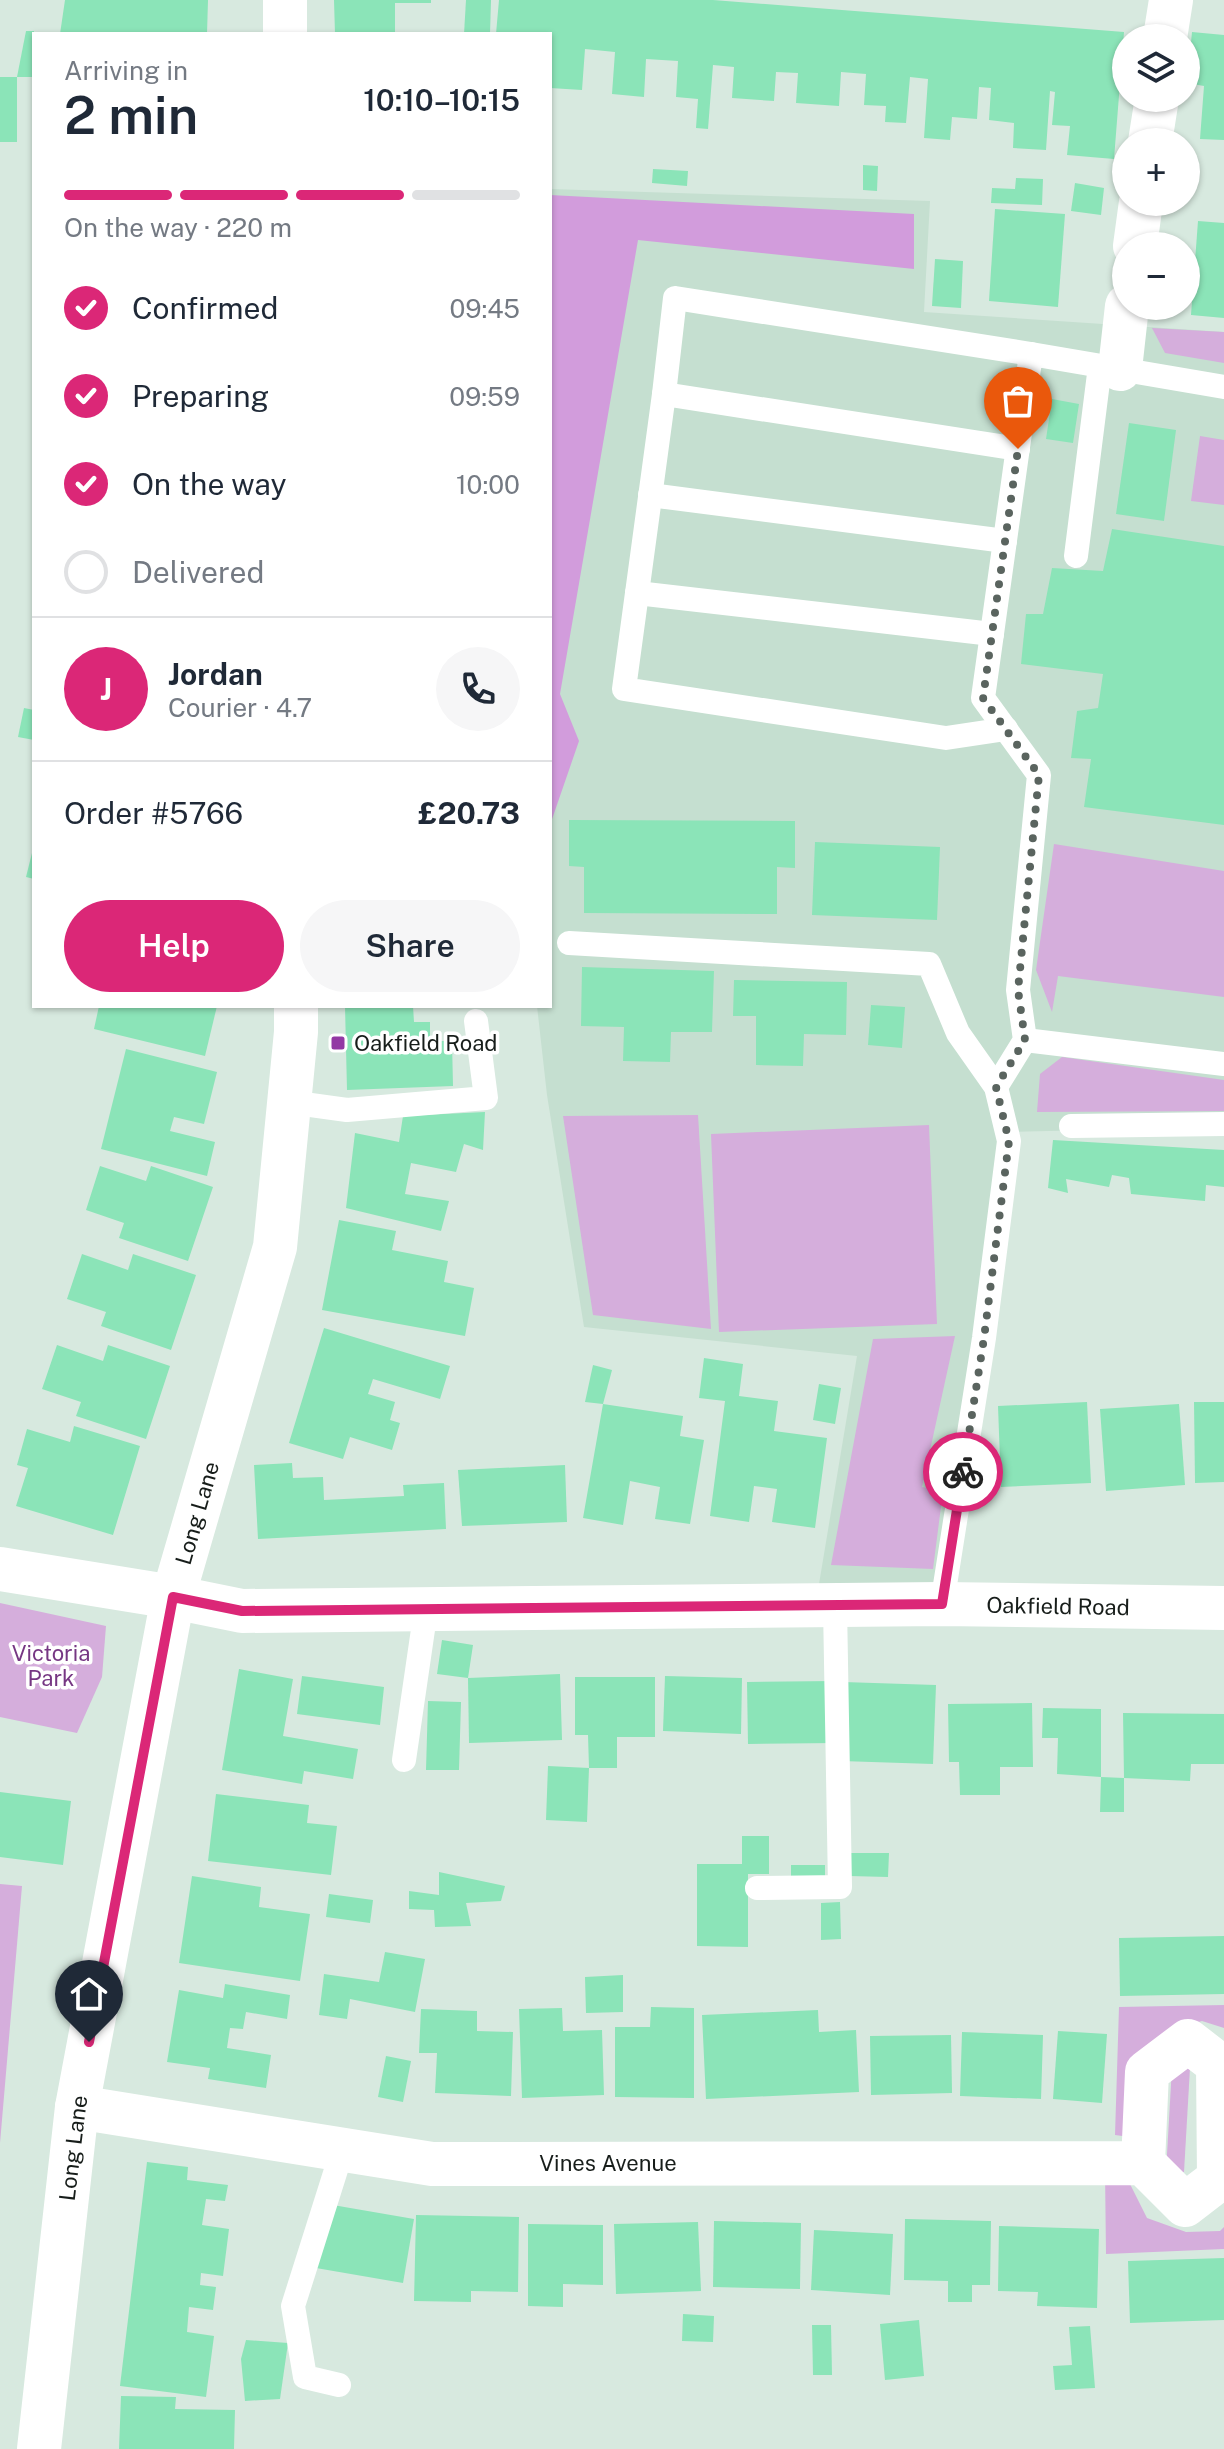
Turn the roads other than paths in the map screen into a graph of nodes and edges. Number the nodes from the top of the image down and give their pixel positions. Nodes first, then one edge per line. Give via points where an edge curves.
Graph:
1 (285, 0) edge
2 (1171, 0) edge
3 (1167, 24) edge
4 (285, 32) edge
5 (1123, 320) edge
6 (1031, 354) junction
7 (1110, 368) junction
8 (1224, 387) edge
9 (664, 394) junction
10 (1018, 449) junction
11 (650, 495) junction
12 (1005, 541) junction
13 (1076, 556) dead end
14 (637, 593) junction
15 (992, 634) junction
16 (1006, 729) junction
17 (569, 943) dead end
18 (296, 1008) edge
19 (476, 1021) dead end
20 (1025, 1040) junction
21 (1224, 1064) edge
22 (996, 1087) junction
23 (289, 1102) junction
24 (1224, 1124) edge
25 (1071, 1126) dead end
26 (0, 1569) edge
27 (173, 1597) junction
28 (942, 1604) junction
29 (835, 1606) junction
30 (1224, 1608) edge
31 (426, 1609) junction
32 (404, 1760) dead end
33 (757, 1888) dead end
34 (77, 2107) junction
35 (342, 2151) junction
36 (1143, 2163) dead end
37 (339, 2385) dead end
38 (39, 2449) edge

1 - 4 street
2 - 3 street
5 - 7 street
6 - 7 lane
6 - 9 lane via 675,298
6 - 10 lane
7 - 8 lane
7 - 13 lane
9 - 10 lane
9 - 11 lane
10 - 12 lane
11 - 12 lane
11 - 14 lane
12 - 15 lane
14 - 15 lane
14 - 16 lane via 624,689 946,738
15 - 16 lane via 983,698
16 - 20 lane via 1039,775 1018,990
17 - 22 lane via 929,964 958,1033
18 - 23 street, Long Lane
19 - 23 lane via 486,1098 347,1110
20 - 21 lane
20 - 22 lane
22 - 28 lane via 1009,1141
23 - 27 street, Long Lane via 275,1247
24 - 25 lane
26 - 27 street, Oakfield Road
27 - 31 street, Oakfield Road via 242,1611
27 - 34 street, Long Lane
28 - 29 street, Oakfield Road
28 - 30 street, Oakfield Road
29 - 31 street, Oakfield Road
29 - 33 lane via 840,1887
31 - 32 lane
34 - 35 street, Vines Avenue
34 - 38 street, Long Lane
35 - 36 street, Vines Avenue via 432,2164
35 - 37 lane via 293,2306 305,2377

